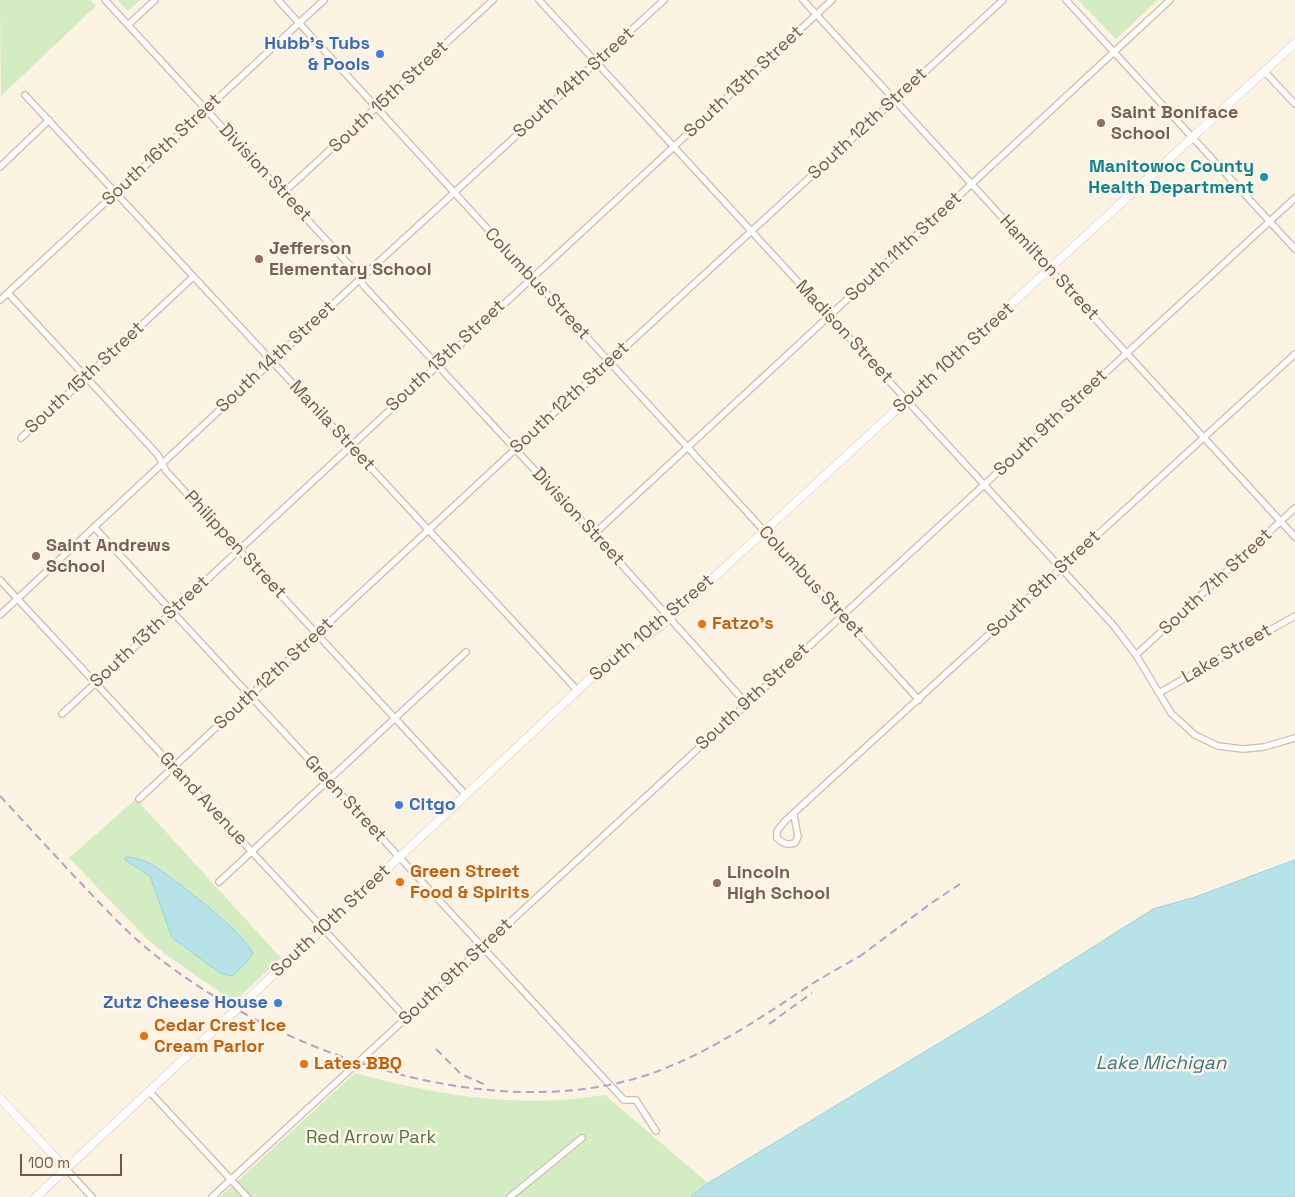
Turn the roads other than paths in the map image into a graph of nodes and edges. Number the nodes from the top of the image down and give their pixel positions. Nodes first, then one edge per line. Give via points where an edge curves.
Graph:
1 (105, 0) edge
2 (155, 0) edge
3 (278, 0) edge
4 (324, 0) edge
5 (494, 0) edge
6 (540, 0) edge
7 (664, 0) edge
8 (804, 0) edge
9 (832, 0) edge
10 (1003, 0) edge
11 (1066, 0) edge
12 (1170, 0) edge
13 (816, 14) junction
14 (299, 23) junction
15 (128, 25) junction
16 (1295, 43) edge
17 (1114, 52) junction
18 (597, 62) junction
19 (1264, 71) junction
20 (25, 95) dead end
21 (894, 99) junction
22 (1295, 104) edge
23 (377, 108) junction
24 (206, 109) junction
25 (49, 120) junction
26 (1192, 136) junction
27 (674, 146) junction
28 (0, 167) edge
29 (971, 184) junction
30 (116, 193) junction
31 (283, 193) junction
32 (454, 193) junction
33 (1295, 198) edge
34 (1270, 222) junction
35 (752, 231) junction
36 (1295, 249) edge
37 (1050, 270) junction
38 (193, 277) junction
39 (532, 277) junction
40 (360, 279) junction
41 (8, 293) junction
42 (0, 300) edge
43 (829, 316) junction
44 (1127, 353) junction
45 (1295, 354) edge
46 (272, 361) junction
47 (609, 362) junction
48 (436, 365) junction
49 (87, 377) junction
50 (907, 400) junction
51 (1205, 437) junction
52 (21, 438) dead end
53 (350, 445) junction
54 (687, 447) junction
55 (514, 449) junction
56 (162, 463) junction
57 (984, 485) junction
58 (1295, 508) edge
59 (1281, 521) junction
60 (94, 527) junction
61 (428, 530) junction
62 (765, 531) junction
63 (594, 534) junction
64 (1295, 537) edge
65 (239, 549) junction
66 (1062, 568) junction
67 (0, 580) edge
68 (18, 599) junction
69 (172, 612) junction
70 (0, 615) edge
71 (842, 615) junction
72 (1295, 616) edge
73 (670, 618) junction
74 (318, 634) junction
75 (466, 652) dead end
76 (1136, 655) junction
77 (95, 682) junction
78 (578, 690) junction
79 (1159, 693) junction
80 (250, 696) junction
81 (919, 700) junction
82 (746, 703) junction
83 (62, 714) dead end
84 (394, 718) junction
85 (1295, 738) edge
86 (174, 768) junction
87 (329, 781) junction
88 (466, 795) junction
89 (139, 799) dead end
90 (794, 815) junction
91 (252, 851) junction
92 (398, 857) junction
93 (218, 882) dead end
94 (323, 928) junction
95 (483, 947) junction
96 (406, 1018) junction
97 (149, 1091) junction
98 (0, 1098) edge
99 (656, 1131) dead end
100 (582, 1138) dead end
101 (66, 1169) junction
102 (231, 1179) junction
103 (36, 1197) edge
104 (92, 1197) edge
105 (212, 1197) edge
106 (247, 1197) edge
107 (510, 1197) edge

1 - 15 street, Division Street
2 - 15 street
3 - 14 street, Columbus Street
4 - 14 street, South 16th Street
5 - 23 street, South 15th Street
6 - 18 street, Madison Street
7 - 18 street, South 14th Street
8 - 13 street, Hamilton Street
9 - 13 street, South 13th Street
10 - 21 street, South 12th Street
11 - 17 street
12 - 17 street, South 11th Street
13 - 21 street, Hamilton Street
13 - 27 street, South 13th Street
14 - 23 street, Columbus Street
14 - 24 street, South 16th Street
15 - 24 street, Division Street
16 - 19 street, South 10th Street
17 - 26 street
17 - 29 street, South 11th Street
18 - 27 street, Madison Street
18 - 32 street, South 14th Street
19 - 22 street
19 - 26 street, South 10th Street
20 - 25 street, Manila Street
21 - 29 street, Hamilton Street
21 - 35 street, South 12th Street
23 - 31 street, South 15th Street
23 - 32 street, Columbus Street
24 - 30 street, South 16th Street
24 - 31 street, Division Street
25 - 28 street
25 - 30 street, Manila Street
26 - 34 street
26 - 37 street, South 10th Street
27 - 35 street, Madison Street
27 - 39 street, South 13th Street
29 - 37 street, Hamilton Street
29 - 43 street, South 11th Street
30 - 38 street, Manila Street
30 - 41 street, South 16th Street
31 - 40 street, Division Street
32 - 39 street, Columbus Street
32 - 40 street, South 14th Street
33 - 34 street, South 9th Street
34 - 36 street
34 - 44 street, South 9th Street
35 - 43 street, Madison Street
35 - 47 street, South 12th Street
37 - 44 street, Hamilton Street
37 - 50 street, South 10th Street
38 - 46 street, Manila Street
38 - 49 street, South 15th Street
39 - 47 street, Columbus Street
39 - 48 street, South 13th Street
40 - 46 street, South 14th Street
40 - 48 street, Division Street
41 - 42 street, South 16th Street
41 - 49 street, Philippen Street
43 - 50 street, Madison Street
43 - 54 street, South 11th Street
44 - 51 street, Hamilton Street
44 - 57 street, South 9th Street
45 - 51 street, South 8th Street
46 - 53 street, Manila Street
46 - 56 street, South 14th Street
47 - 54 street, Columbus Street
47 - 55 street, South 12th Street
48 - 53 street, South 13th Street
48 - 55 street, Division Street
49 - 52 street, South 15th Street
49 - 56 street, Philippen Street
50 - 57 street, Madison Street
50 - 62 street, South 10th Street
51 - 59 street, Hamilton Street
51 - 66 street, South 8th Street
53 - 61 street, Manila Street
53 - 65 street, South 13th Street
54 - 62 street, Columbus Street
54 - 63 street, South 11th Street
55 - 61 street, South 12th Street
55 - 63 street, Division Street
56 - 60 street, South 14th Street
56 - 65 street, Philippen Street
57 - 66 street, Madison Street
57 - 71 street, South 9th Street
58 - 59 street, South 7th Street
59 - 64 street, Hamilton Street
59 - 76 street, South 7th Street
60 - 68 street, South 14th Street
60 - 69 street, Green Street
61 - 74 street, South 12th Street
61 - 78 street, Manila Street
62 - 71 street, Columbus Street
62 - 73 street, South 10th Street
63 - 73 street, Division Street
65 - 69 street, South 13th Street
65 - 74 street, Philippen Street
66 - 76 street, Madison Street
66 - 81 street, South 8th Street
67 - 68 street, Grand Avenue
68 - 70 street, South 14th Street
68 - 77 street, Grand Avenue
69 - 77 street, South 13th Street
69 - 80 street, Green Street
71 - 81 street, Columbus Street
71 - 82 street, South 9th Street
72 - 79 street, Lake Street
73 - 78 street, South 10th Street via 609,661
73 - 82 street, Division Street
74 - 80 street, South 12th Street
74 - 84 street, Philippen Street
75 - 84 street
76 - 79 street, Madison Street
77 - 83 street, South 13th Street
77 - 86 street, Grand Avenue
78 - 88 street, South 10th Street
79 - 85 street, Madison Street via 1171,713 1185,727 1218,746 1254,749
80 - 86 street, South 12th Street
80 - 87 street, Green Street
81 - 90 street, South 8th Street
82 - 95 street, South 9th Street
84 - 87 street
84 - 88 street, Philippen Street
86 - 89 street, South 12th Street
86 - 91 street, Grand Avenue
87 - 91 street
87 - 92 street, Green Street
88 - 92 street, South 10th Street
90 - 90 street, South 8th Street via 777,831 777,838 782,843 795,843 798,837
91 - 93 street
91 - 94 street, Grand Avenue
92 - 94 street, South 10th Street
92 - 95 street, Green Street
94 - 96 street, Grand Avenue
94 - 97 street, South 10th Street
95 - 96 street, South 9th Street
95 - 99 street, Green Street via 624,1100 636,1100
96 - 102 street, South 9th Street
97 - 101 street, South 10th Street
97 - 102 street
98 - 101 street
100 - 107 street
101 - 103 street, South 10th Street
101 - 104 street
102 - 105 street, South 9th Street
102 - 106 street

